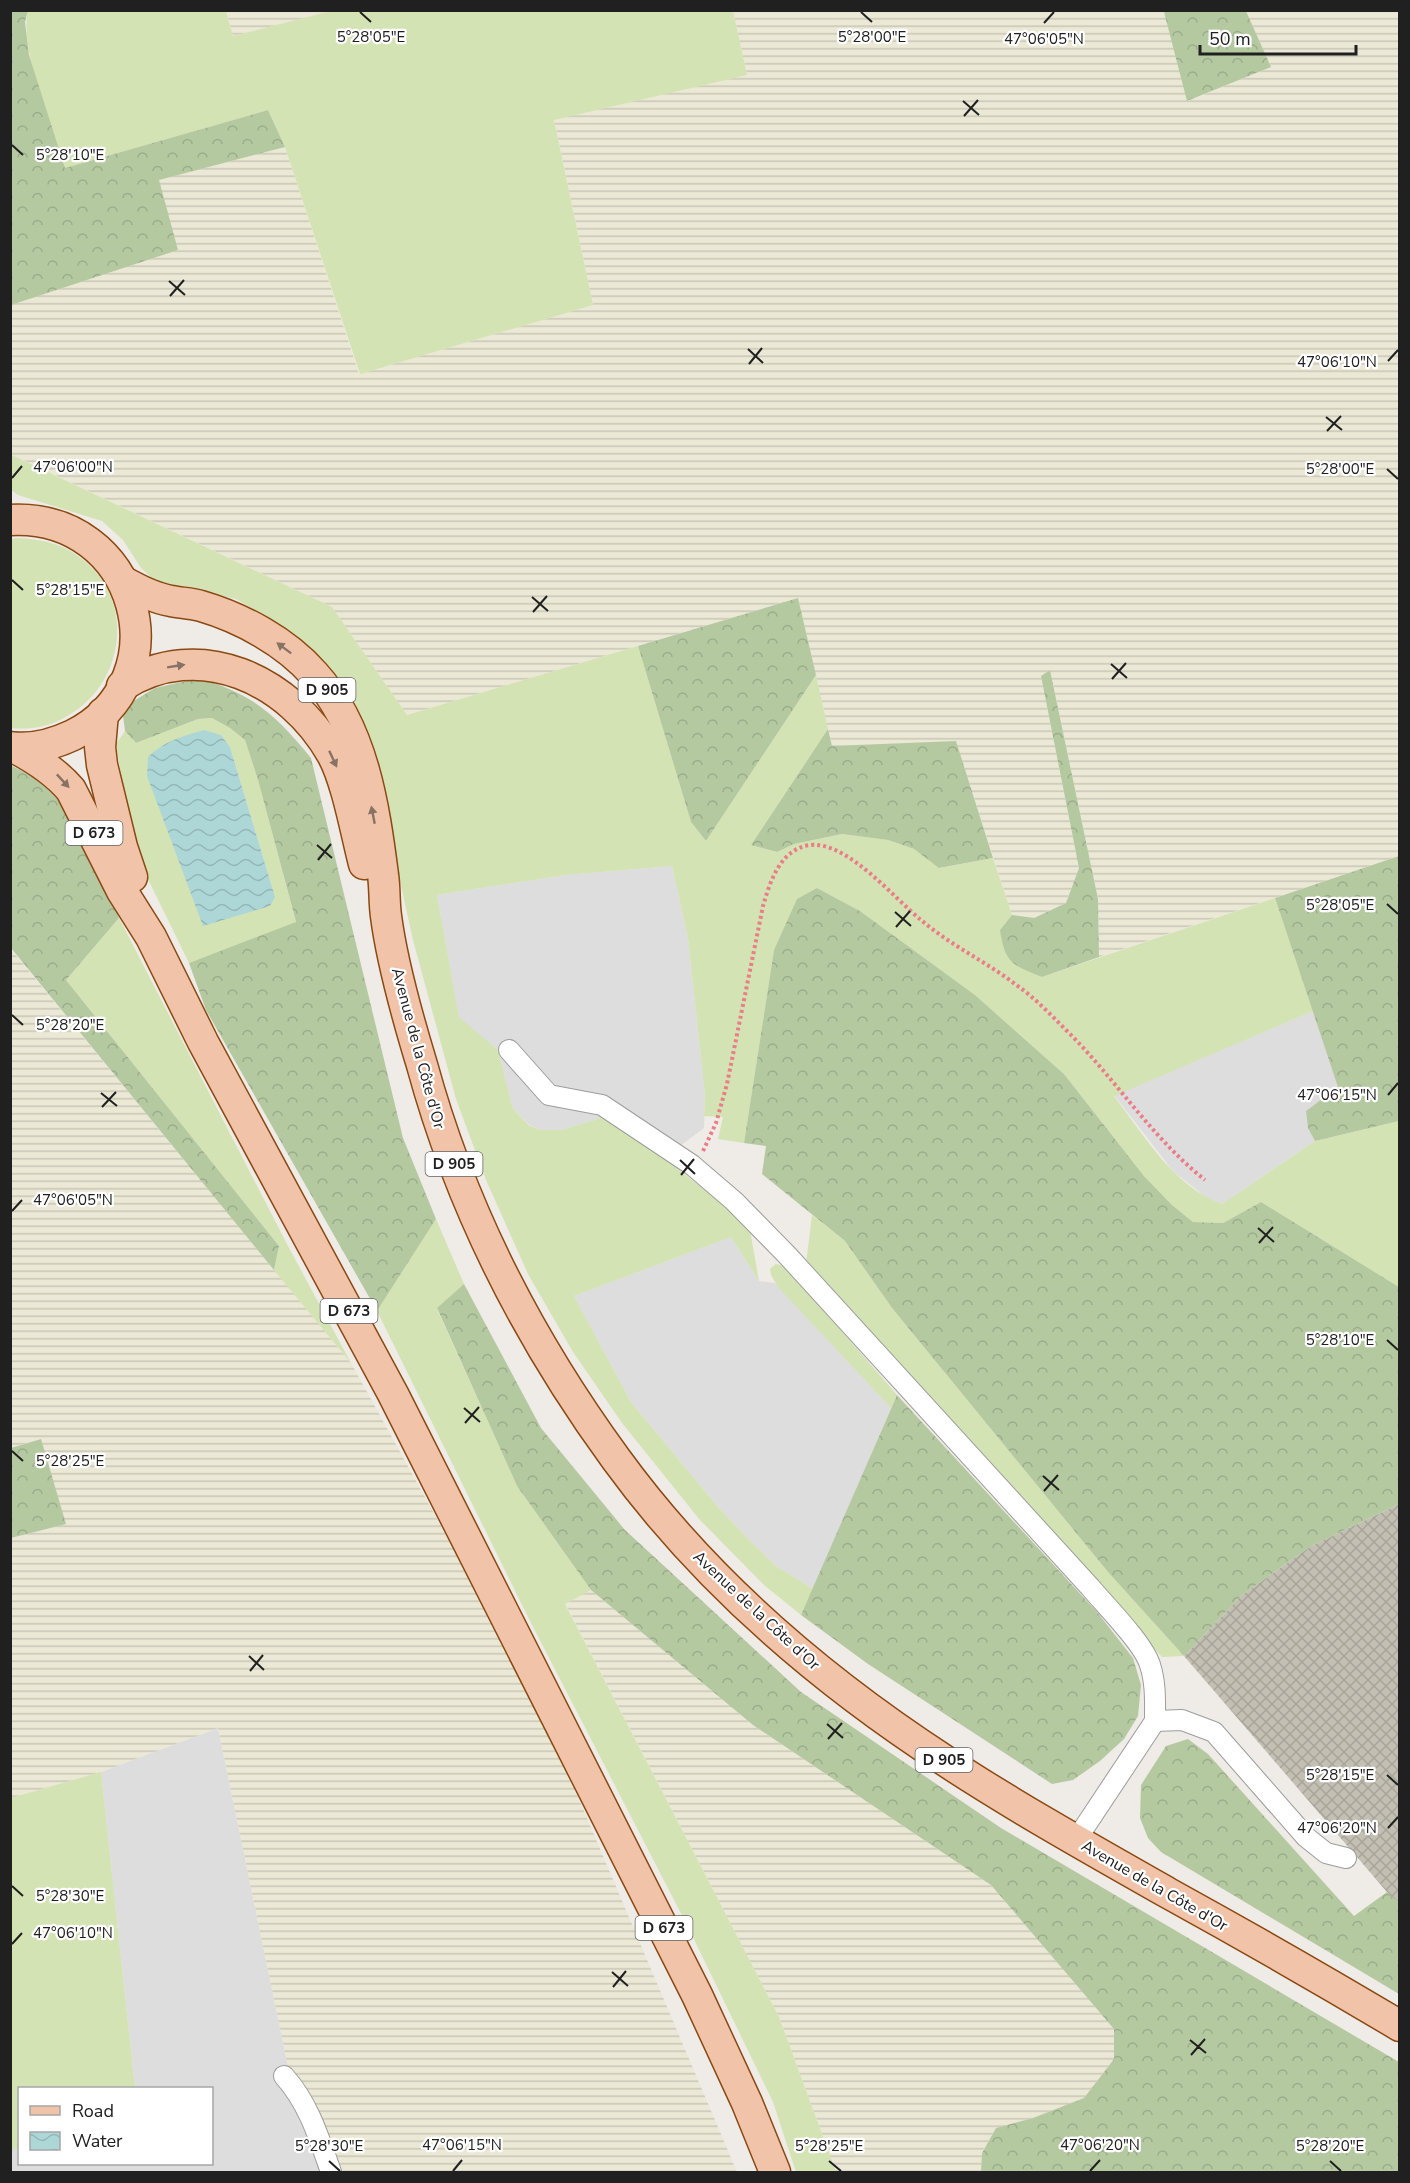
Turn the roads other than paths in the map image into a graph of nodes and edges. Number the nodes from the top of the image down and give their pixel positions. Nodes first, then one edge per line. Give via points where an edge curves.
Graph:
1 (15, 516) edge
2 (123, 582) junction
3 (122, 686) junction
4 (103, 713) junction
5 (13, 748) edge
6 (385, 915) junction
7 (151, 937) junction
8 (509, 1050) dead end
9 (1155, 1721) junction
10 (1076, 1840) junction
11 (1346, 1858) dead end
12 (1400, 2026) edge
13 (284, 2076) dead end
14 (331, 2172) edge
15 (775, 2172) edge

1 - 2 main road via 50,522 72,531 93,544
2 - 3 main road via 135,627 133,657
6 -> 2 main road, Avenue de la Côte d'Or / D 905 via 384,880 362,763 345,719 319,680 297,657 233,618 198,605 167,601
3 - 4 main road
3 -> 6 main road, Avenue de la Côte d'Or / D 905 via 158,669 204,664 249,676 294,706 332,754 369,884
4 - 5 main road via 63,740
4 - 7 main road, D 673 via 102,765 122,847
5 -> 7 main road, D 673 via 45,766 71,790 122,891
6 - 10 main road, Avenue de la Côte d'Or / D 905 via 422,1067 466,1196 529,1325 618,1463 719,1580 814,1665 947,1762
7 - 15 main road, D 673 via 203,1042 393,1394 697,1995
8 - 9 street via 549,1095 602,1105 692,1165 734,1201 786,1255 1131,1636 1150,1663
9 - 10 street
9 - 11 street via 1182,1720 1214,1732 1306,1837 1326,1853
10 - 12 main road, Avenue de la Côte d'Or / D 905
13 - 14 street via 299,2092

